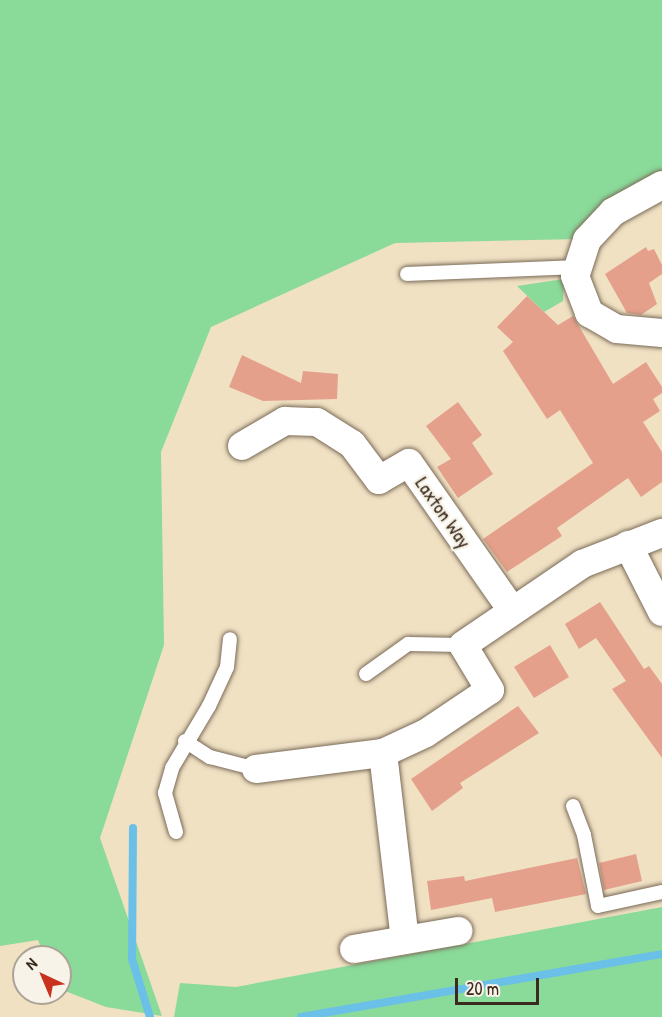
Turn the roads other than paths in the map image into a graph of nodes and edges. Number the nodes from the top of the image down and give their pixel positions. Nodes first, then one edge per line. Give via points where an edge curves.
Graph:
1 (662, 185) edge
2 (578, 267) junction
3 (408, 274) dead end
4 (662, 333) edge
5 (242, 446) dead end
6 (662, 533) edge
7 (628, 545) junction
8 (512, 610) junction
9 (662, 612) edge
10 (230, 639) dead end
11 (463, 645) junction
12 (366, 675) dead end
13 (185, 741) junction
14 (383, 753) junction
15 (256, 769) joint
16 (573, 806) dead end
17 (176, 832) dead end
18 (662, 892) edge
19 (458, 931) dead end
20 (405, 939) junction
21 (354, 949) dead end

1 - 2 street via 613,212 587,240
2 - 3 lane
2 - 4 street via 574,276 589,313 617,329
5 - 8 street, Laxton Way via 285,421 317,422 352,444 379,480 409,463
6 - 7 street
7 - 8 street via 582,564
7 - 9 street
8 - 11 street
10 - 13 lane via 226,667 209,706
11 - 12 lane via 408,644
11 - 14 street via 490,690 426,733
13 - 15 lane via 210,757
13 - 17 lane via 171,768 165,793
14 - 15 street
14 - 20 street
16 - 18 lane via 584,835 598,906
19 - 20 street
20 - 21 street

